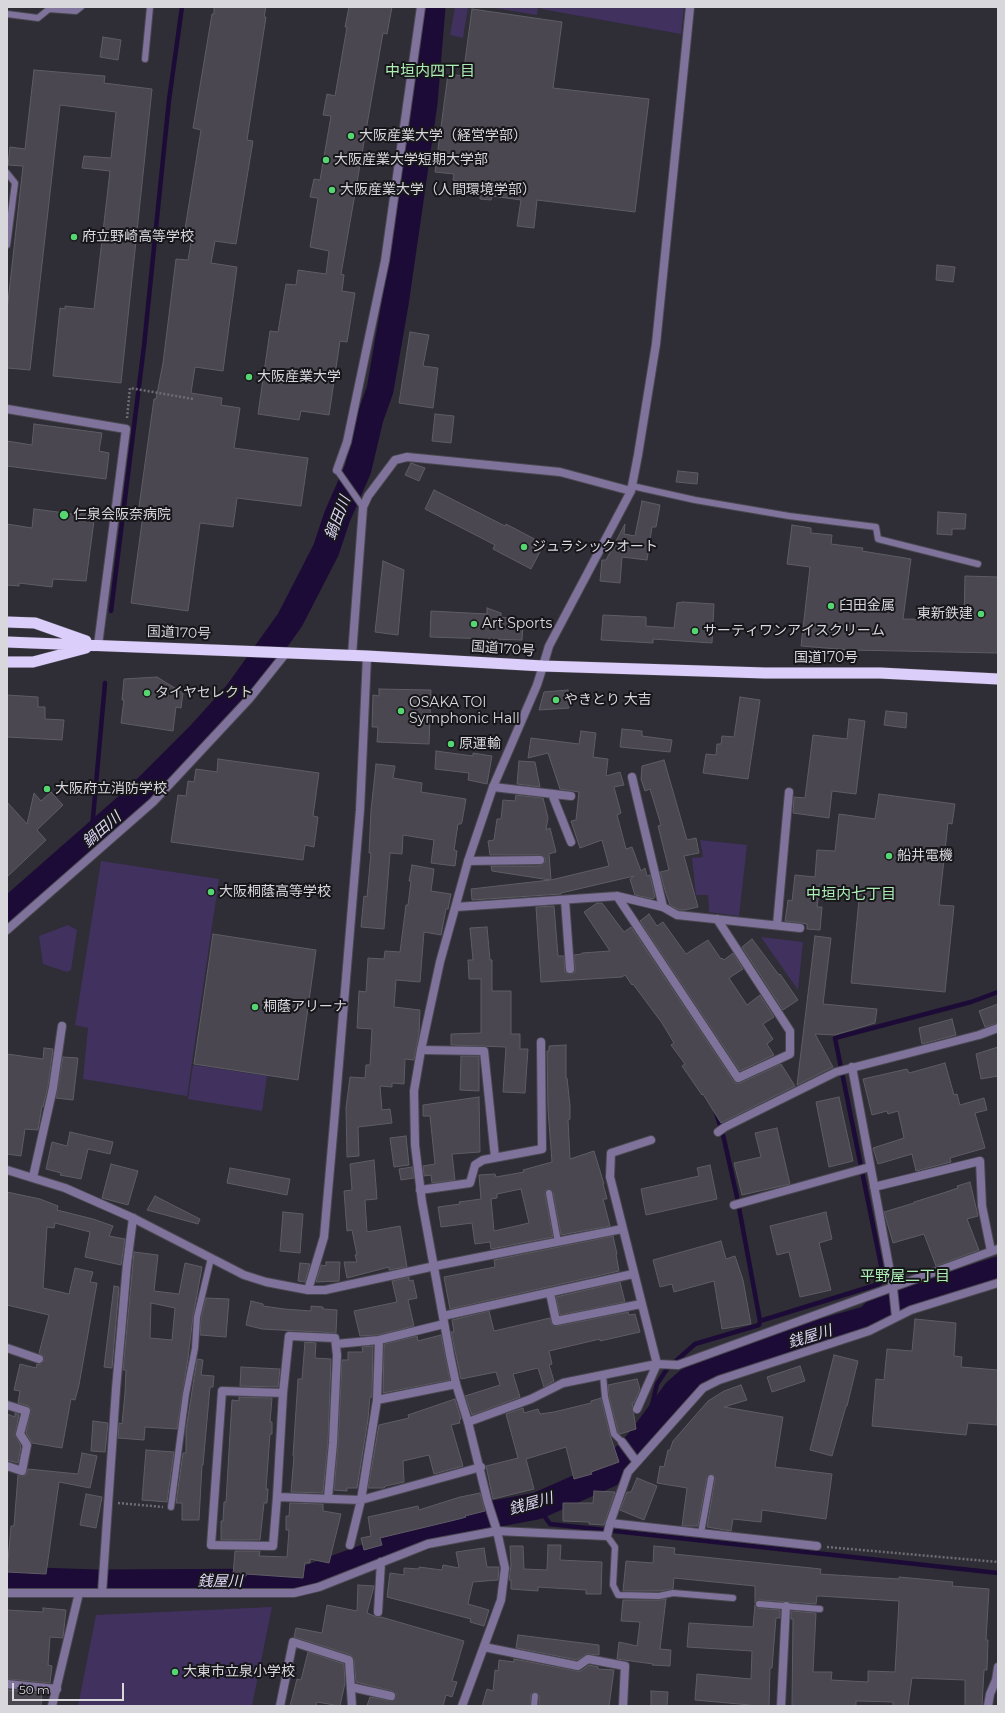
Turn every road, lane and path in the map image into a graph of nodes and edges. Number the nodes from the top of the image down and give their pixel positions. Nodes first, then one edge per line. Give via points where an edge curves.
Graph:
1 (81, 7) edge
2 (150, 7) edge
3 (421, 7) edge
4 (690, 7) edge
5 (7, 14) edge
6 (145, 59) dead end
7 (7, 173) edge
8 (7, 245) edge
9 (193, 399) dead end
10 (7, 409) edge
11 (126, 429) junction
12 (339, 473) joint
13 (631, 488) junction
14 (363, 507) junction
15 (978, 564) dead end
16 (7, 622) edge
17 (7, 642) edge
18 (98, 645) junction
19 (281, 652) junction
20 (352, 655) junction
21 (367, 656) junction
22 (7, 662) edge
23 (543, 666) junction
24 (998, 679) edge
25 (632, 777) dead end
26 (493, 787) junction
27 (789, 792) dead end
28 (552, 794) junction
29 (571, 796) dead end
30 (572, 842) dead end
31 (468, 860) junction
32 (540, 860) dead end
33 (617, 896) junction
34 (565, 900) junction
35 (456, 907) junction
36 (663, 907) junction
37 (717, 919) junction
38 (777, 925) junction
39 (800, 928) dead end
40 (7, 930) edge
41 (570, 969) dead end
42 (62, 1026) dead end
43 (998, 1028) edge
44 (540, 1042) dead end
45 (421, 1050) junction
46 (849, 1068) junction
47 (718, 1132) dead end
48 (651, 1140) dead end
49 (495, 1157) junction
50 (865, 1168) junction
51 (7, 1170) edge
52 (33, 1177) junction
53 (874, 1187) junction
54 (420, 1190) junction
55 (548, 1193) dead end
56 (738, 1204) dead end
57 (133, 1218) junction
58 (622, 1229) junction
59 (558, 1242) junction
60 (994, 1250) edge
61 (211, 1258) junction
62 (435, 1266) junction
63 (633, 1274) junction
64 (998, 1284) edge
65 (893, 1288) junction
66 (308, 1290) junction
67 (550, 1292) junction
68 (641, 1304) junction
69 (896, 1317) junction
70 (444, 1320) junction
71 (379, 1340) junction
72 (336, 1344) junction
73 (7, 1348) edge
74 (39, 1359) dead end
75 (657, 1364) junction
76 (603, 1375) junction
77 (456, 1384) junction
78 (284, 1393) junction
79 (377, 1400) junction
80 (7, 1405) edge
81 (638, 1409) dead end
82 (468, 1422) junction
83 (622, 1442) joint
84 (636, 1461) junction
85 (7, 1466) edge
86 (481, 1467) junction
87 (711, 1478) dead end
88 (277, 1497) junction
89 (328, 1498) junction
90 (361, 1500) junction
91 (107, 1502) junction
92 (171, 1508) joint
93 (609, 1524) junction
94 (497, 1532) junction
95 (701, 1533) junction
96 (607, 1536) junction
97 (350, 1545) dead end
98 (817, 1546) joint
99 (381, 1562) junction
100 (998, 1562) edge
101 (7, 1592) edge
102 (79, 1593) junction
103 (102, 1593) junction
104 (732, 1598) dead end
105 (759, 1604) dead end
106 (786, 1606) junction
107 (820, 1609) dead end
108 (378, 1612) dead end
109 (484, 1647) junction
110 (998, 1667) edge
111 (997, 1680) edge
112 (7, 1684) edge
113 (351, 1687) junction
114 (57, 1689) junction
115 (391, 1696) dead end
116 (535, 1696) dead end
117 (52, 1706) edge
118 (280, 1706) edge
119 (352, 1706) edge
120 (462, 1706) edge
121 (534, 1706) edge
122 (623, 1706) edge
123 (781, 1706) edge
124 (988, 1706) edge

1 - 5 lane via 76,11 49,9 38,18
2 - 6 lane
3 - 12 street via 385,261
4 - 13 street via 656,344
7 - 8 lane via 15,183
9 - 11 path via 130,388
10 - 11 street
11 - 18 street
12 - 14 lane
13 - 14 street via 560,472 407,457 395,460 368,496
13 - 15 lane via 789,516 876,527 878,539
13 - 23 street via 549,646
14 - 20 street
16 - 18 highway via 35,623
17 - 18 highway, 国道170号
18 - 19 highway, 国道170号
18 - 22 highway via 33,662
19 - 20 highway, 国道170号
19 - 40 street via 250,698 153,802
20 - 21 highway, 国道170号
21 - 23 highway, 国道170号
21 - 66 street via 360,810 324,1237
23 - 24 highway, 国道170号 via 765,673 880,673
23 - 26 street
25 - 36 street
26 - 28 street
26 - 31 street
27 - 38 street
28 - 29 street
28 - 30 street
31 - 32 street
31 - 35 street
33 - 34 street
33 - 36 street
33 - 37 street via 738,1078 790,1054 790,1031
34 - 35 street
34 - 41 street
35 - 45 street via 440,962
36 - 37 street via 677,915
37 - 38 street
38 - 39 street
42 - 52 street via 53,1088
43 - 46 street via 980,1036
44 - 49 street via 542,1149
45 - 49 street via 484,1050
45 - 54 street via 414,1091 415,1145
46 - 47 street via 836,1072
46 - 50 street
48 - 58 street via 611,1154 610,1177
49 - 54 street via 475,1165 470,1183
50 - 53 street
50 - 56 street
51 - 52 street
52 - 57 street
53 - 60 street via 980,1161 982,1206
53 - 65 street
54 - 62 street
55 - 59 lane
57 - 61 street
57 - 91 street
58 - 59 street
58 - 63 street
59 - 62 street
60 - 65 street
61 - 66 street via 244,1275
61 - 92 lane via 197,1317 195,1348 186,1394
62 - 66 street via 325,1290
62 - 70 street
63 - 67 street
63 - 68 street
64 - 69 street via 911,1310
65 - 69 street
65 - 75 street via 678,1365
67 - 68 street via 556,1321
67 - 70 street
68 - 75 street
69 - 84 street via 869,1331 719,1380 703,1388
70 - 71 street
70 - 77 street
71 - 72 street
71 - 79 street
72 - 78 street via 335,1338 289,1336
72 - 89 street via 333,1443
73 - 74 street
75 - 76 street
75 - 81 street
76 - 82 street via 563,1383 531,1399
76 - 83 lane via 605,1397 614,1434
77 - 79 street
77 - 82 street
78 - 88 street
78 - 88 street via 222,1391 211,1545 273,1546
79 - 90 street
80 - 85 street via 26,1411 20,1434 28,1445 22,1471
82 - 86 street
83 - 84 street
84 - 93 street via 628,1472
86 - 90 street
86 - 94 street
87 - 95 lane
88 - 89 street
89 - 90 street
90 - 97 street
91 - 92 path
91 - 103 street
93 - 95 street
93 - 96 street
94 - 96 street
94 - 99 street via 428,1544
94 - 109 street via 505,1568 500,1600
95 - 98 street
96 - 104 lane via 615,1547 613,1585 618,1595 659,1596 673,1593
98 - 100 path
99 - 103 street via 319,1587 294,1593
99 - 108 street
101 - 102 street
102 - 103 street
102 - 114 street
105 - 106 lane
106 - 107 lane
106 - 123 street
109 - 120 street
109 - 122 street via 578,1666 588,1659 625,1666
110 - 111 street
111 - 124 street via 990,1694
112 - 114 street
113 - 115 street
113 - 118 street via 349,1660 293,1642
113 - 119 street
114 - 117 street
116 - 121 lane

